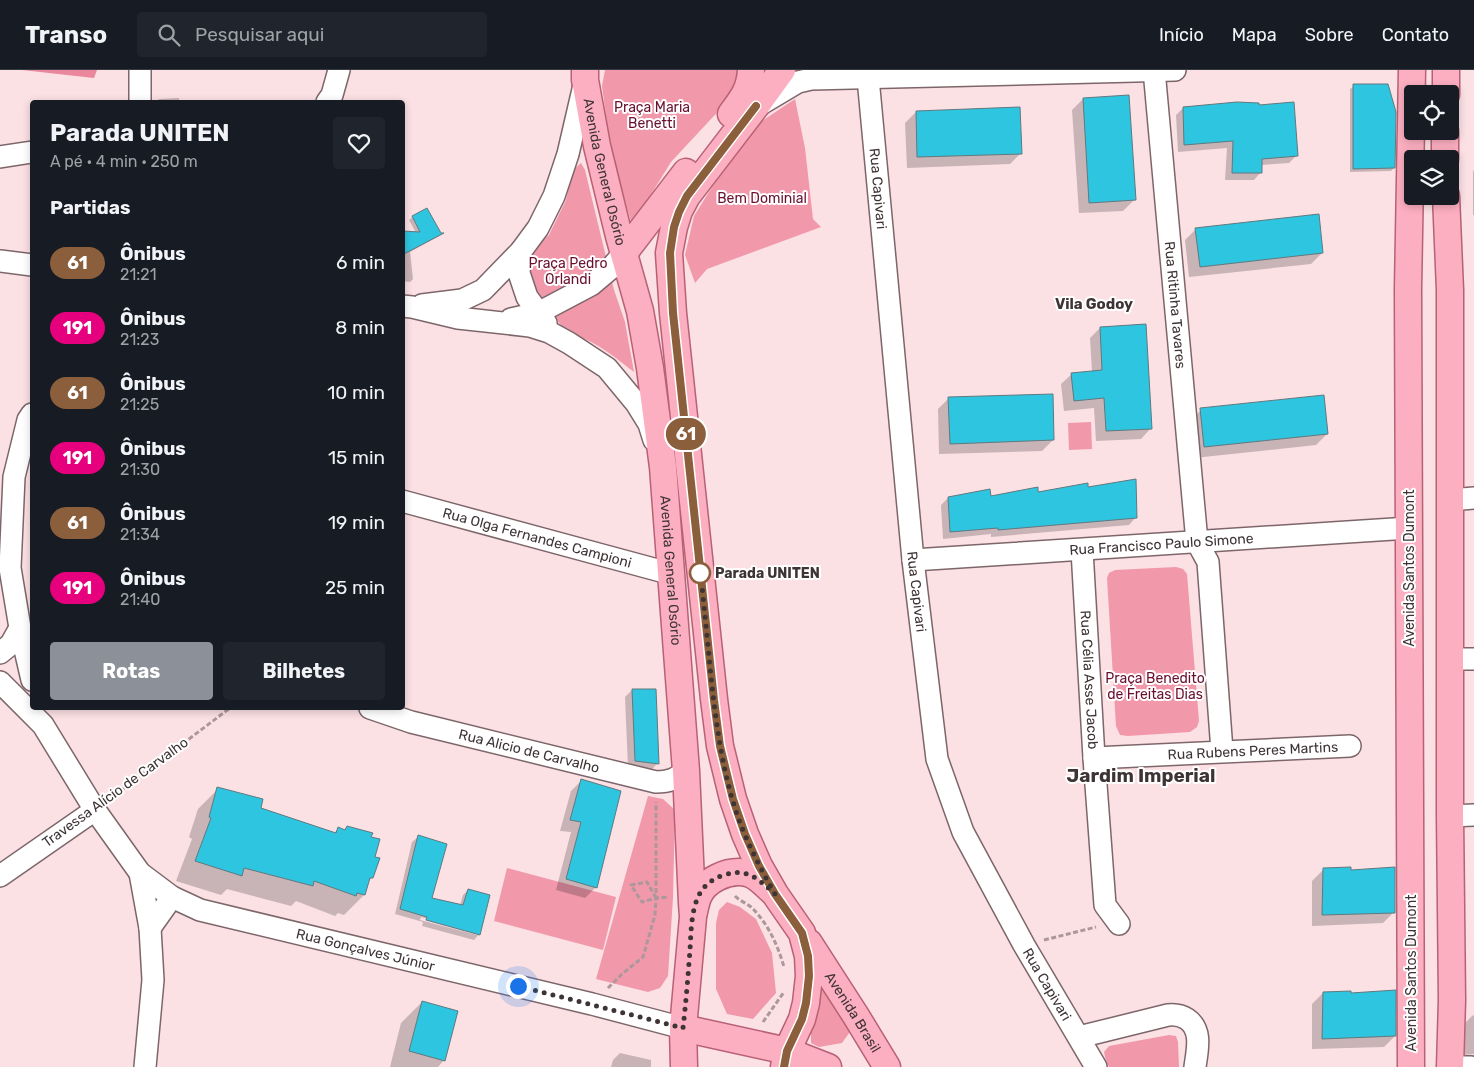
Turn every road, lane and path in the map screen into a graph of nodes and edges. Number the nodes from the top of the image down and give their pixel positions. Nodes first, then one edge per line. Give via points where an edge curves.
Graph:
1 (140, 70) edge
2 (340, 70) edge
3 (751, 70) edge
4 (782, 70) edge
5 (1161, 70) edge
6 (1412, 70) edge
7 (1446, 70) edge
8 (587, 73) edge
9 (868, 78) junction
10 (1446, 85) edge
11 (140, 100) edge
12 (328, 100) edge
13 (756, 106) junction
14 (707, 145) junction
15 (30, 152) edge
16 (0, 157) edge
17 (687, 196) junction
18 (1446, 205) edge
19 (521, 251) junction
20 (624, 253) junction
21 (0, 261) edge
22 (30, 265) edge
23 (406, 309) edge
24 (538, 313) junction
25 (497, 323) junction
26 (569, 342) junction
27 (30, 417) edge
28 (663, 467) junction
29 (1462, 499) edge
30 (405, 502) edge
31 (1409, 528) junction
32 (1196, 542) junction
33 (1082, 550) junction
34 (913, 560) junction
35 (672, 574) junction
36 (20, 628) junction
37 (0, 653) edge
38 (1462, 659) edge
39 (30, 671) edge
40 (0, 682) edge
41 (30, 707) edge
42 (227, 710) edge
43 (376, 710) edge
44 (41, 716) edge
45 (1350, 746) dead end
46 (1222, 751) junction
47 (1094, 758) junction
48 (686, 771) junction
49 (656, 782) junction
50 (95, 810) junction
51 (1462, 816) edge
52 (140, 873) junction
53 (0, 876) edge
54 (732, 890) dead end
55 (775, 894) junction
56 (172, 897) junction
57 (656, 898) junction
58 (1105, 905) junction
59 (693, 917) junction
60 (1119, 924) dead end
61 (150, 928) junction
62 (802, 933) junction
63 (1024, 945) junction
64 (786, 975) dead end
65 (785, 990) dead end
66 (592, 1004) junction
67 (683, 1028) junction
68 (758, 1028) dead end
69 (1079, 1037) junction
70 (785, 1059) edge
71 (145, 1067) edge
72 (684, 1067) edge
73 (828, 1067) edge
74 (887, 1067) edge
75 (1096, 1067) edge
76 (1195, 1067) edge
77 (1411, 1067) edge
78 (1450, 1067) edge
79 (1471, 1067) edge

1 - 11 street
2 - 12 street
3 - 14 main road via 750,83 744,95
4 - 13 main road, Avenida General Osório
5 - 9 street
5 - 32 street, Rua Ritinha Tavares
6 - 31 main road, Avenida Santos Dumont via 1408,289
7 - 10 main road
8 - 19 street via 568,154 554,196 538,228
8 - 20 main road, Avenida General Osório via 597,146
9 - 13 street via 798,82
9 - 34 street, Rua Capivari
13 - 14 main road
13 - 17 main road, Avenida General Osório
14 - 17 main road
14 - 20 main road
15 - 16 street
17 - 55 main road, Avenida General Osório via 674,227 670,253 673,313 714,700 720,746 733,799 759,866
18 - 29 main road
19 - 23 street via 483,290 462,300
19 - 24 street via 519,273 527,297
20 - 24 street via 591,285
20 - 28 main road, Avenida General Osório via 640,311
21 - 22 street
23 - 25 street
24 - 25 street
24 - 26 street
25 - 26 street via 530,326
26 - 28 street via 607,368 636,403 649,424
27 - 36 street via 14,477 10,568
28 - 35 main road, Avenida General Osório
29 - 38 main road
30 - 35 street, Rua Olga Fernandes Campioni
31 - 32 street, Rua Francisco Paulo Simone
31 - 77 main road, Avenida Santos Dumont
32 - 33 street, Rua Francisco Paulo Simone
32 - 46 street via 1208,562
33 - 34 street, Rua Francisco Paulo Simone
33 - 47 street, Rua Célia Asse Jacob
34 - 63 street, Rua Capivari via 937,759 963,832
35 - 48 main road, Avenida General Osório
36 - 37 street via 11,644
36 - 39 street
38 - 51 main road
40 - 41 street, Rua Gonçalves Júnior
42 - 50 path, Travessa Alício de Carvalho
43 - 49 street, Rua Alicio de Carvalho via 411,722
44 - 50 street, Rua Gonçalves Júnior
45 - 46 street, Rua Rubens Peres Martins
46 - 47 street, Rua Rubens Peres Martins
47 - 58 street, Rua Célia Asse Jacob
48 - 49 street via 666,782
48 - 59 main road, Avenida General Osório
49 - 57 path
50 - 52 street, Rua Gonçalves Júnior
50 - 53 street, Travessa Alício de Carvalho
51 - 78 main road
52 - 56 street, Rua Gonçalves Júnior
52 - 61 street
54 - 64 path via 764,923 781,956
55 - 59 main road via 747,873 730,873 715,878 704,887
55 - 62 main road, Avenida General Osório
56 - 61 street
56 - 66 street, Rua Gonçalves Júnior via 200,910
57 - 57 path via 647,882 631,885 642,902
57 - 66 path via 644,957
58 - 60 street
58 - 63 path via 1100,926
59 - 67 main road, Avenida General Osório
61 - 71 street via 153,980
62 - 70 main road, Avenida General Osório via 808,956 806,1003
62 - 74 main road, Avenida Brasil
63 - 69 street, Rua Capivari
65 - 68 path
66 - 67 street, Rua Gonçalves Júnior
67 - 70 main road, Rua Gonçalves Júnior
67 - 72 main road, Avenida General Osório
69 - 75 street, Rua Capivari
69 - 76 street via 1176,1014 1191,1022 1196,1029
70 - 73 main road, Rua Gonçalves Júnior
78 - 79 street

